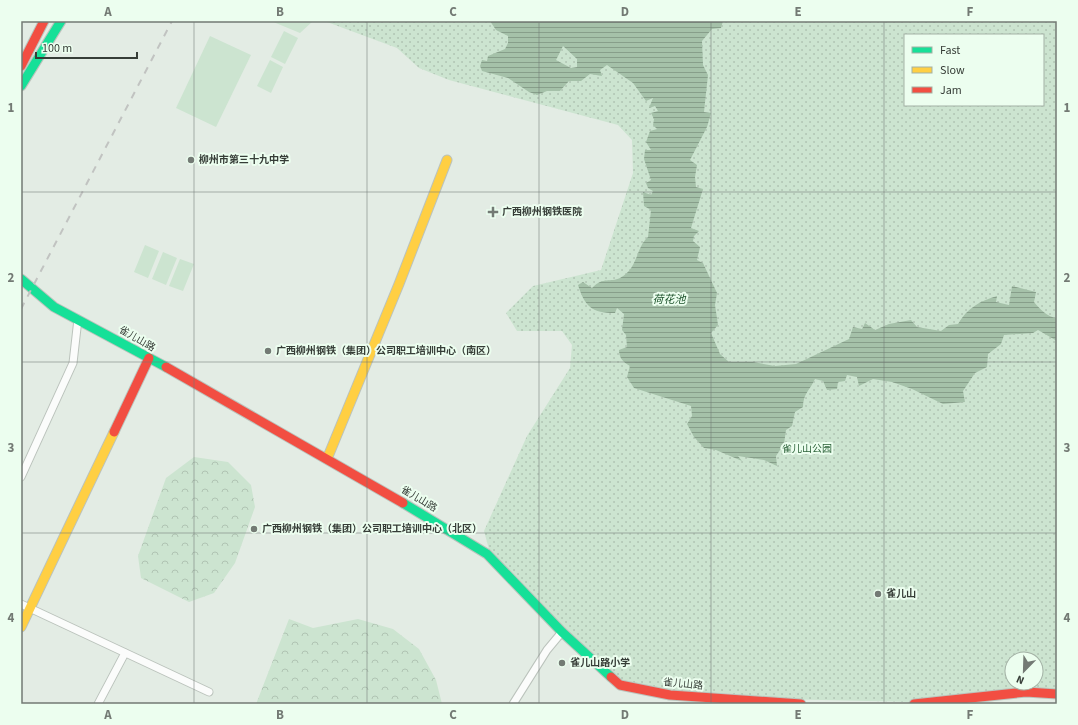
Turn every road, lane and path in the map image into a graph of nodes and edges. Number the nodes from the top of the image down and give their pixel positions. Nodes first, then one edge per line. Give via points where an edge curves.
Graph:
1 (44, 21) edge
2 (61, 21) edge
3 (21, 66) edge
4 (21, 86) edge
5 (447, 160) dead end
6 (21, 279) edge
7 (78, 319) junction
8 (149, 358) junction
9 (327, 459) junction
10 (21, 477) edge
11 (21, 604) edge
12 (30, 608) junction
13 (21, 626) edge
14 (562, 632) junction
15 (125, 653) junction
16 (209, 692) dead end
17 (1057, 694) edge
18 (772, 703) edge
19 (98, 704) edge
20 (513, 704) edge
21 (801, 704) edge
22 (914, 704) edge

1 - 3 main road
2 - 4 main road
5 - 9 main road
6 - 7 main road, 雀儿山路 via 54,307
7 - 8 main road, 雀儿山路
7 - 10 street via 73,363
8 - 9 main road, 雀儿山路
8 - 12 main road
9 - 14 main road, 雀儿山路 via 422,512 487,554
11 - 12 street
12 - 13 main road
12 - 15 street
14 - 18 main road, 雀儿山路 via 620,685 670,695
14 - 20 street via 547,650
15 - 16 street
15 - 19 street
17 - 22 main road via 1026,692
18 - 21 main road, 雀儿山路

